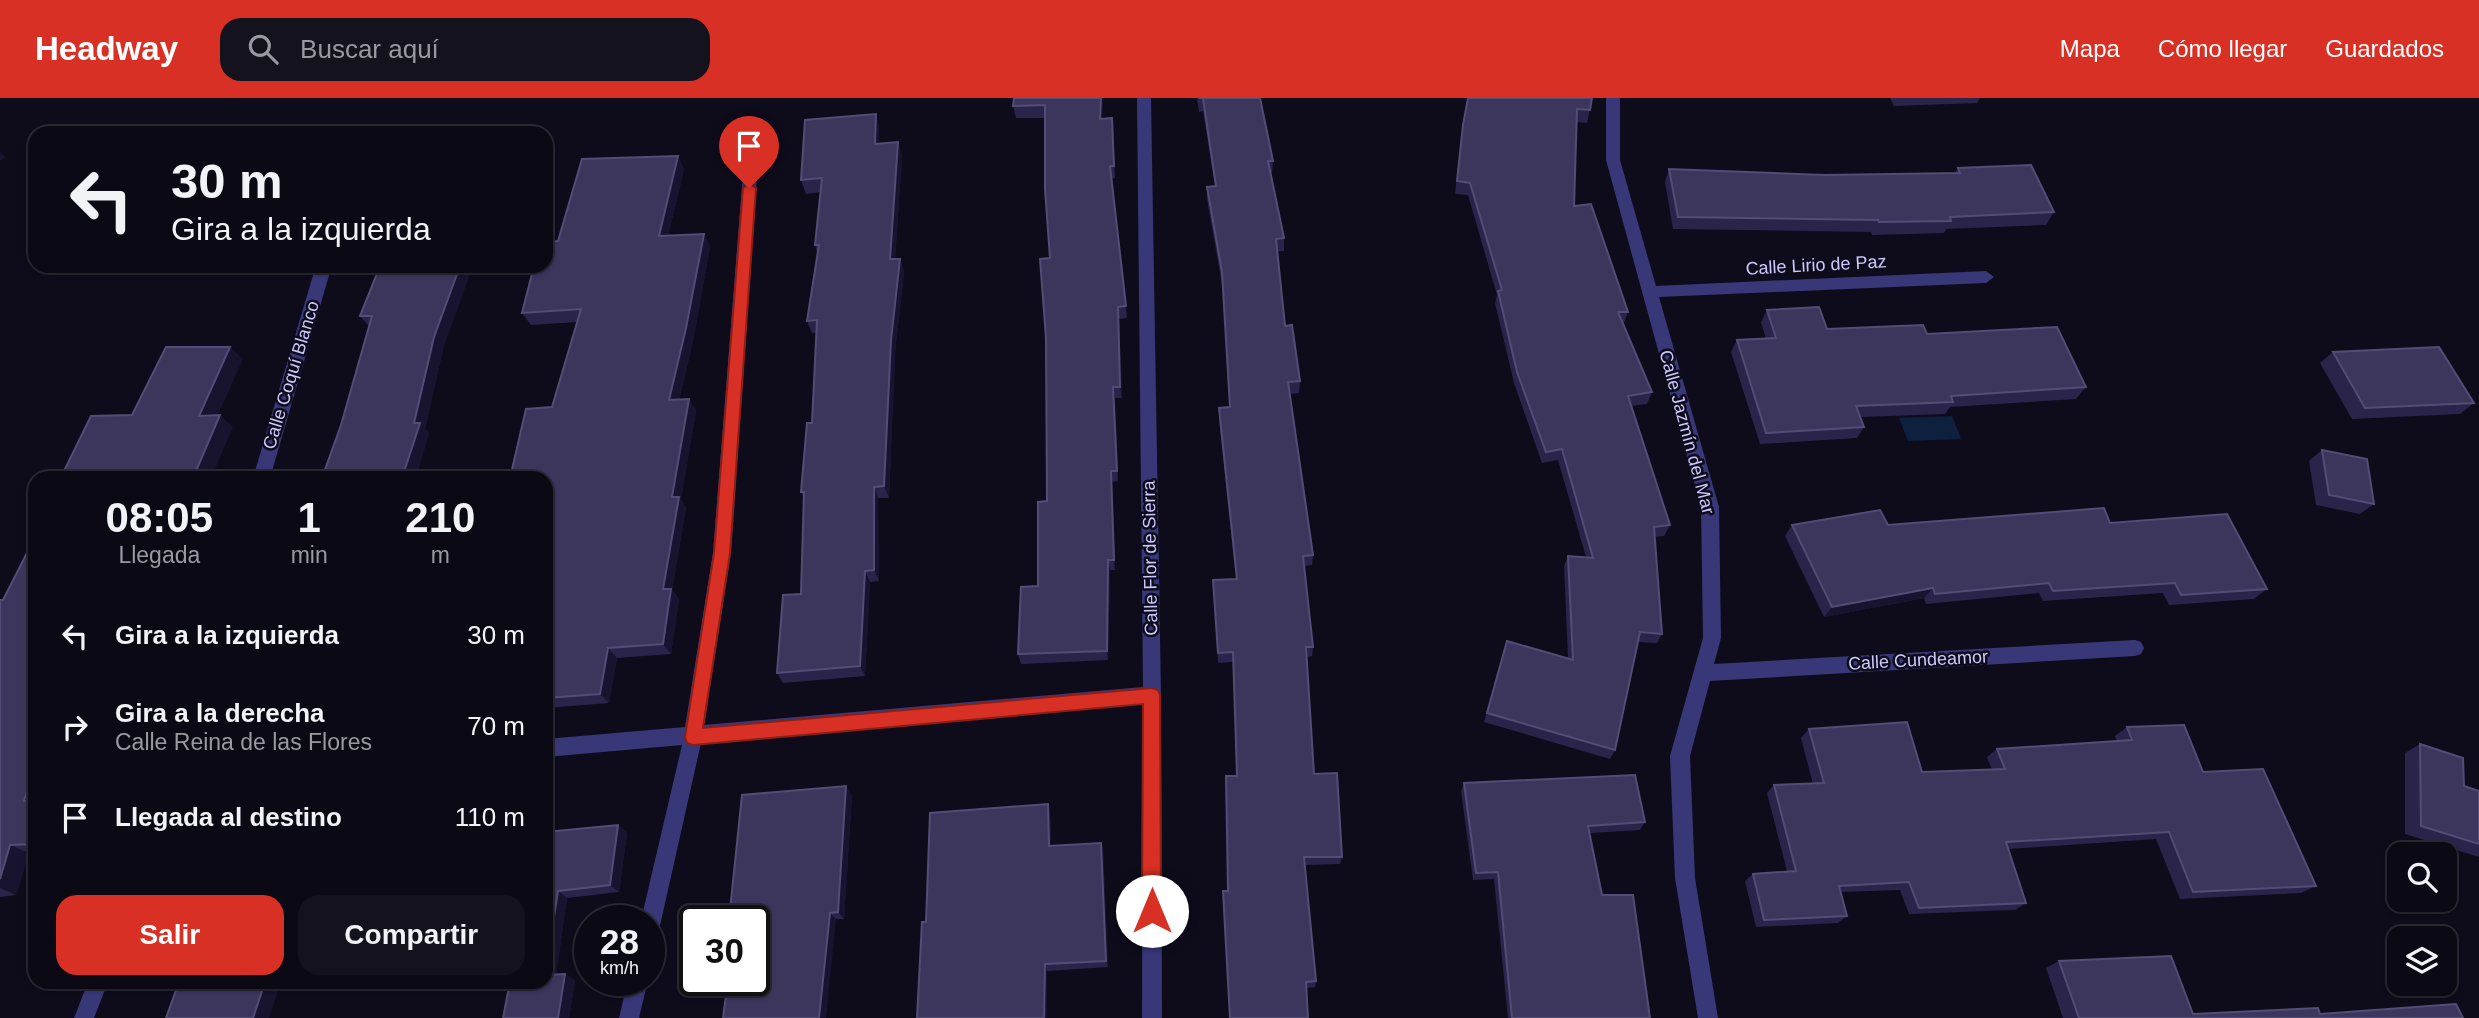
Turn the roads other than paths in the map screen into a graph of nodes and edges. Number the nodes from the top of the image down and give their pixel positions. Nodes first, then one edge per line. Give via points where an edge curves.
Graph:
1 (1144, 98) edge
2 (1614, 98) edge
3 (751, 161) dead end
4 (322, 273) edge
5 (1986, 277) dead end
6 (1649, 292) junction
7 (263, 471) edge
8 (2135, 648) dead end
9 (1702, 673) junction
10 (1152, 695) junction
11 (693, 737) junction
12 (553, 747) edge
13 (655, 905) edge
14 (95, 989) edge
15 (634, 996) edge
16 (85, 1018) edge
17 (629, 1018) edge
18 (1152, 1018) edge
19 (1709, 1018) edge

1 - 10 street, Calle Flor de Sierra
2 - 6 street, Calle Jazmín del Mar via 1613,160
3 - 11 street via 722,553
4 - 7 street, Calle Coquí Blanco
5 - 6 street, Calle Lirio de Paz
6 - 9 street, Calle Jazmín del Mar via 1710,507 1712,638
8 - 9 street, Calle Cundeamor
9 - 19 street, Calle Jazmín del Mar via 1679,756 1685,878
10 - 11 street
10 - 18 street, Calle Flor de Sierra
11 - 12 street
11 - 13 street
14 - 16 street
15 - 17 street

